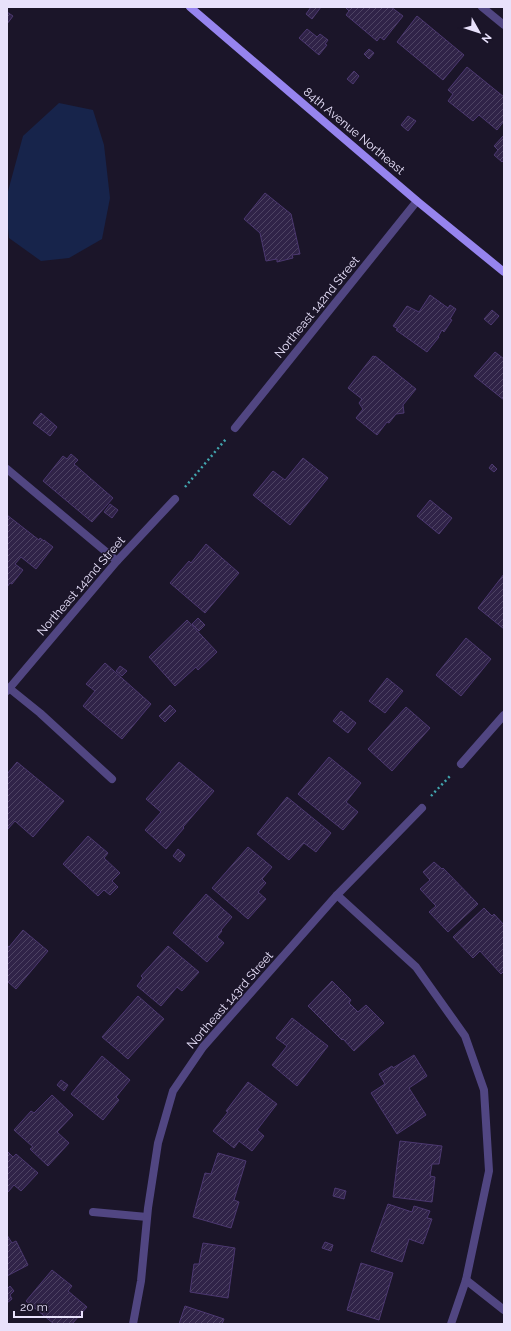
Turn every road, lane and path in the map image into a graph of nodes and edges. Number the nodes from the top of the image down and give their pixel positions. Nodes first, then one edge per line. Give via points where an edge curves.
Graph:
1 (190, 7) edge
2 (482, 7) edge
3 (504, 25) edge
4 (417, 201) junction
5 (504, 272) edge
6 (235, 428) joint
7 (7, 468) edge
8 (175, 499) joint
9 (117, 561) junction
10 (8, 688) edge
11 (504, 715) edge
12 (461, 764) joint
13 (112, 779) dead end
14 (422, 808) joint
15 (337, 895) junction
16 (93, 1212) dead end
17 (147, 1217) junction
18 (466, 1280) junction
19 (504, 1310) edge
20 (133, 1324) edge
21 (451, 1324) edge

1 - 4 street, 84th Avenue Northeast
2 - 3 street
4 - 5 street, 84th Avenue Northeast
4 - 6 street, Northeast 142nd Street
6 - 8 path
7 - 9 street
8 - 9 street, Northeast 142nd Street
9 - 10 street, Northeast 142nd Street
10 - 13 street via 40,713
11 - 12 street
12 - 14 path
14 - 15 street, Northeast 143rd Street
15 - 17 street, Northeast 143rd Street via 203,1047 173,1091 158,1143
15 - 18 street via 416,967 464,1036 484,1090 489,1171
16 - 17 street
17 - 20 street, Northeast 143rd Street via 141,1281
18 - 19 street
18 - 21 street

